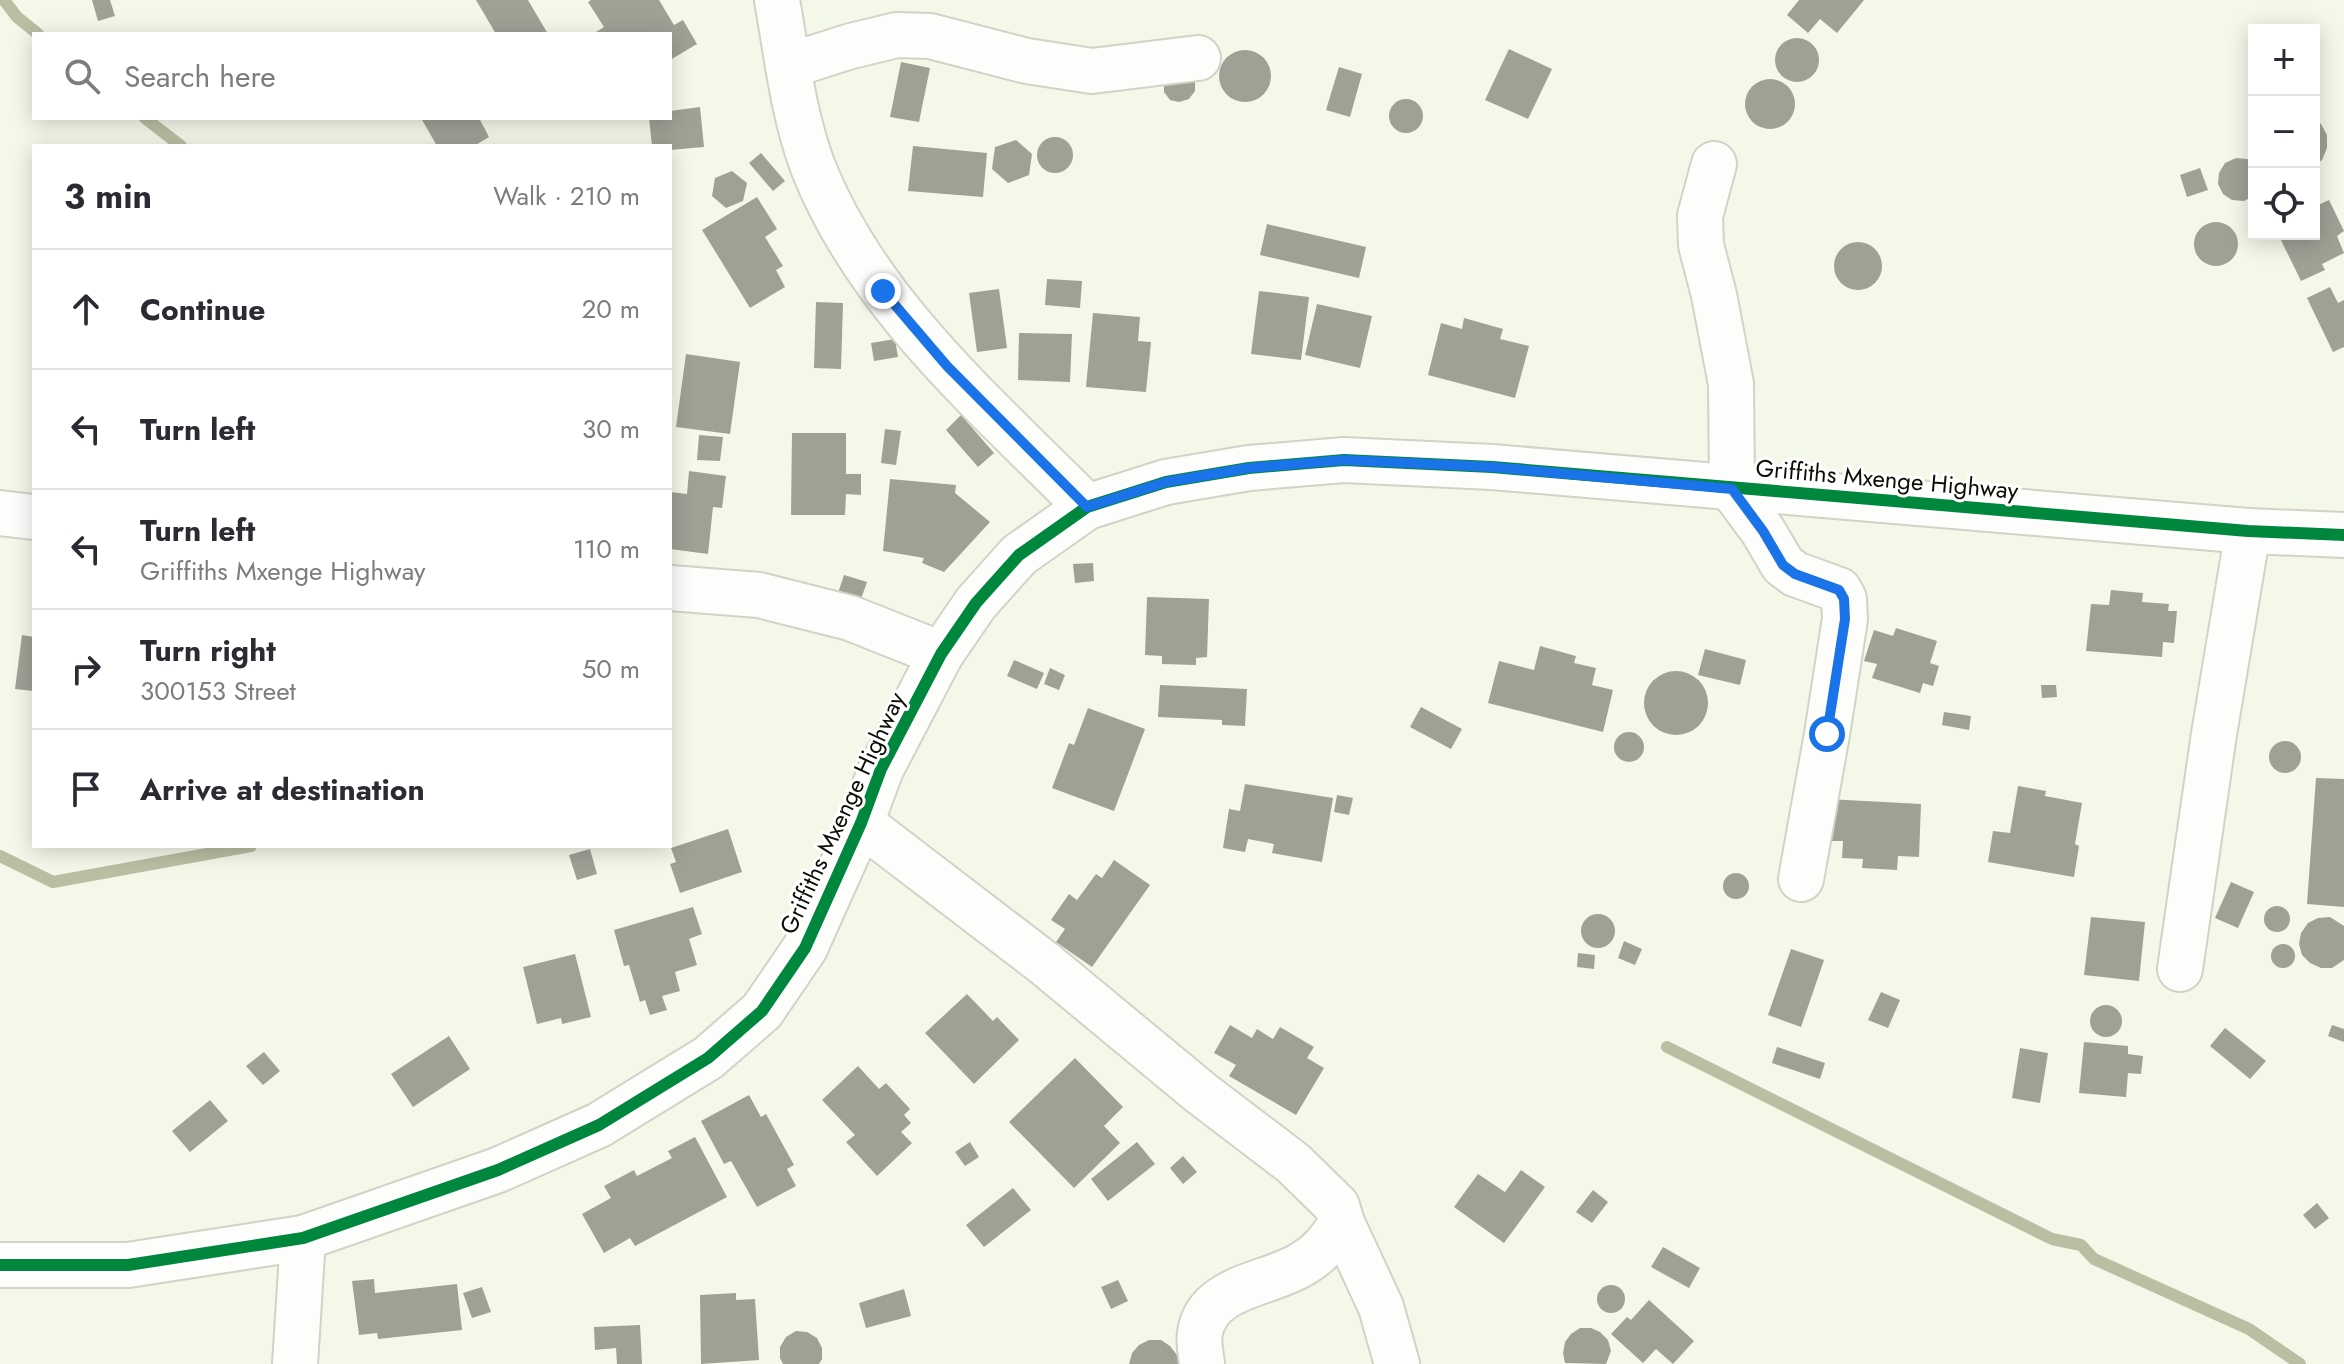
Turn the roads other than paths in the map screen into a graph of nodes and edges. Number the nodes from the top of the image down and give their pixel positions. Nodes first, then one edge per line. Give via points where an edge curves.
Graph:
1 (777, 0) edge
2 (1198, 58) dead end
3 (788, 66) junction
4 (1714, 164) dead end
5 (1732, 489) junction
6 (1087, 507) junction
7 (0, 513) edge
8 (32, 517) edge
9 (2248, 531) junction
10 (2344, 535) edge
11 (672, 588) edge
12 (941, 654) junction
13 (861, 823) junction
14 (1801, 879) dead end
15 (2180, 969) dead end
16 (1342, 1223) junction
17 (303, 1238) junction
18 (0, 1265) edge
19 (295, 1364) edge
20 (1202, 1364) edge
21 (1397, 1364) edge

1 - 3 street
2 - 3 street via 1092,71 930,36 897,35
3 - 6 street via 813,166 841,227 883,291 947,366
4 - 5 street via 1700,216 1701,245 1731,384
5 - 6 street, Griffiths Mxenge Highway via 1506,468 1344,460 1166,482
5 - 9 street, Griffiths Mxenge Highway
5 - 14 street via 1783,565 1839,590 1844,599 1845,619
6 - 12 street, Griffiths Mxenge Highway via 1019,555 976,603
7 - 8 street
9 - 10 street, Griffiths Mxenge Highway
9 - 15 street
11 - 12 street via 759,595 850,618
12 - 13 street, Griffiths Mxenge Highway via 881,769
13 - 16 street via 1293,1163 1337,1206
13 - 17 street, Griffiths Mxenge Highway via 805,948 762,1011 708,1058 599,1125 498,1170
16 - 20 street via 1303,1264 1216,1303 1199,1335
16 - 21 street via 1381,1307
17 - 18 street, Griffiths Mxenge Highway via 128,1265
17 - 19 street

